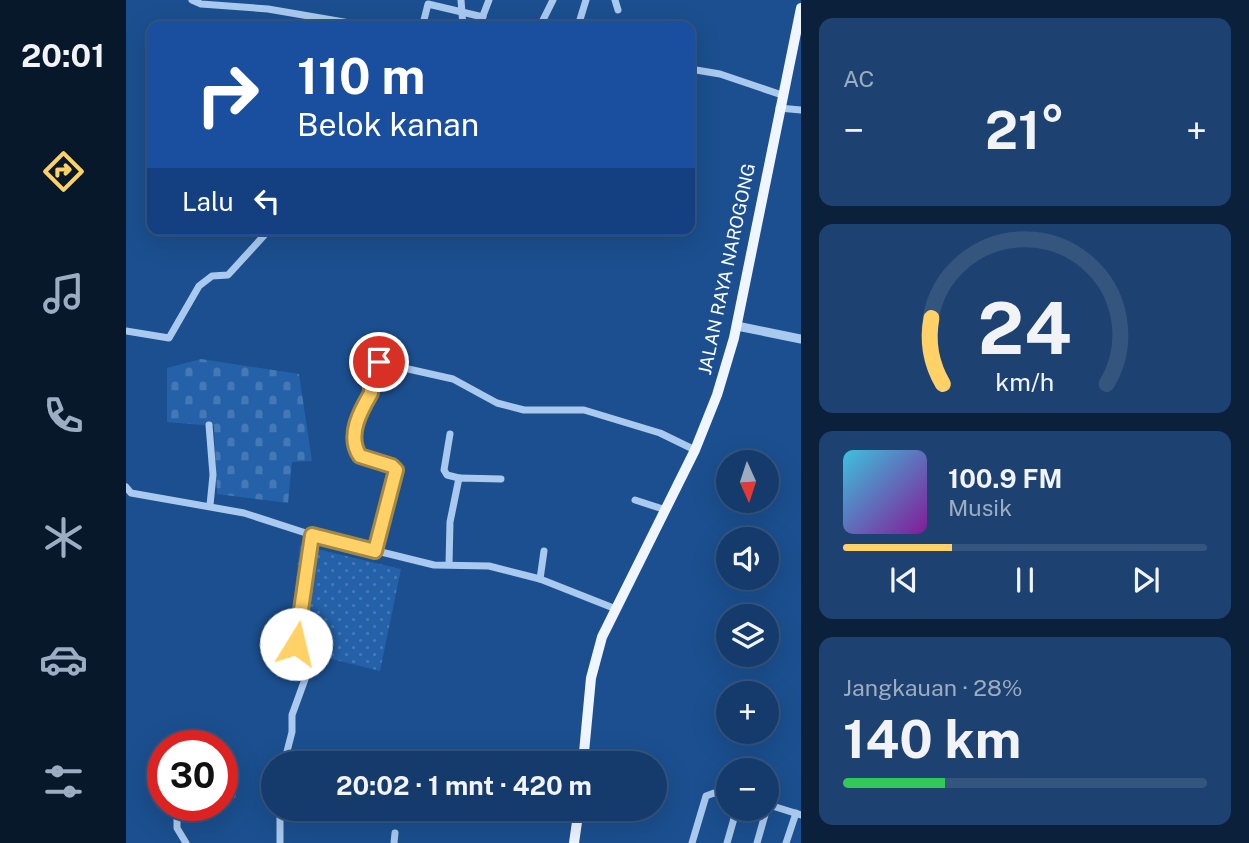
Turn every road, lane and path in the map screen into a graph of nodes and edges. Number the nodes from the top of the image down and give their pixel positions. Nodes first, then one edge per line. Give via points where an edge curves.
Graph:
1 (192, 0) edge
2 (461, 0) edge
3 (489, 0) edge
4 (553, 0) edge
5 (586, 0) edge
6 (615, 0) edge
7 (801, 8) edge
8 (460, 10) junction
9 (618, 10) dead end
10 (483, 16) junction
11 (318, 17) junction
12 (318, 21) edge
13 (340, 21) edge
14 (424, 21) edge
15 (462, 21) edge
16 (481, 21) edge
17 (542, 21) edge
18 (580, 21) edge
19 (695, 70) edge
20 (782, 95) junction
21 (779, 108) junction
22 (801, 110) edge
23 (265, 235) edge
24 (737, 326) junction
25 (126, 331) edge
26 (801, 339) edge
27 (209, 425) dead end
28 (450, 434) dead end
29 (695, 450) junction
30 (459, 478) junction
31 (501, 480) dead end
32 (126, 488) edge
33 (635, 500) dead end
34 (210, 505) junction
35 (666, 510) junction
36 (312, 535) junction
37 (375, 551) junction
38 (544, 551) dead end
39 (449, 564) junction
40 (540, 579) junction
41 (616, 609) junction
42 (287, 751) edge
43 (584, 751) edge
44 (716, 793) edge
45 (779, 808) edge
46 (798, 814) edge
47 (177, 821) edge
48 (280, 821) edge
49 (577, 821) edge
50 (733, 821) edge
51 (763, 821) edge
52 (395, 833) dead end
53 (186, 843) edge
54 (280, 843) edge
55 (394, 843) edge
56 (574, 843) edge
57 (692, 843) edge
58 (727, 843) edge
59 (757, 843) edge
60 (786, 843) edge

1 - 11 street
2 - 8 street
3 - 10 street
4 - 17 street
5 - 18 street
6 - 9 street
7 - 20 main road, JALAN RAYA NAROGONG
8 - 10 street
8 - 14 street via 427,5
8 - 15 street
10 - 16 street
11 - 12 street
11 - 13 street
19 - 20 street
20 - 21 main road, JALAN RAYA NAROGONG
21 - 22 street
21 - 24 main road, JALAN RAYA NAROGONG
23 - 25 street via 228,275 207,278 199,286 169,338
24 - 26 street
24 - 29 main road, JALAN RAYA NAROGONG
27 - 34 street
28 - 30 street via 444,470
29 - 35 main road, JALAN RAYA NAROGONG
29 - 37 street via 660,433 584,410 524,410 498,403 453,379 377,362 371,368 371,393 362,405 355,433 360,456 396,470
30 - 31 street
30 - 39 street via 450,522
32 - 34 street via 131,493
33 - 35 street
34 - 36 street
35 - 41 main road, JALAN RAYA NAROGONG
36 - 37 street
36 - 42 street via 296,644 312,660 292,715
37 - 39 street via 434,565
38 - 40 street
39 - 40 street via 489,566
40 - 41 street
41 - 43 main road, JALAN RAYA NAROGONG via 592,667
44 - 57 street via 706,796
45 - 46 street
46 - 60 street
47 - 53 street
48 - 54 street
49 - 56 main road
50 - 58 street
51 - 59 street
52 - 55 street

